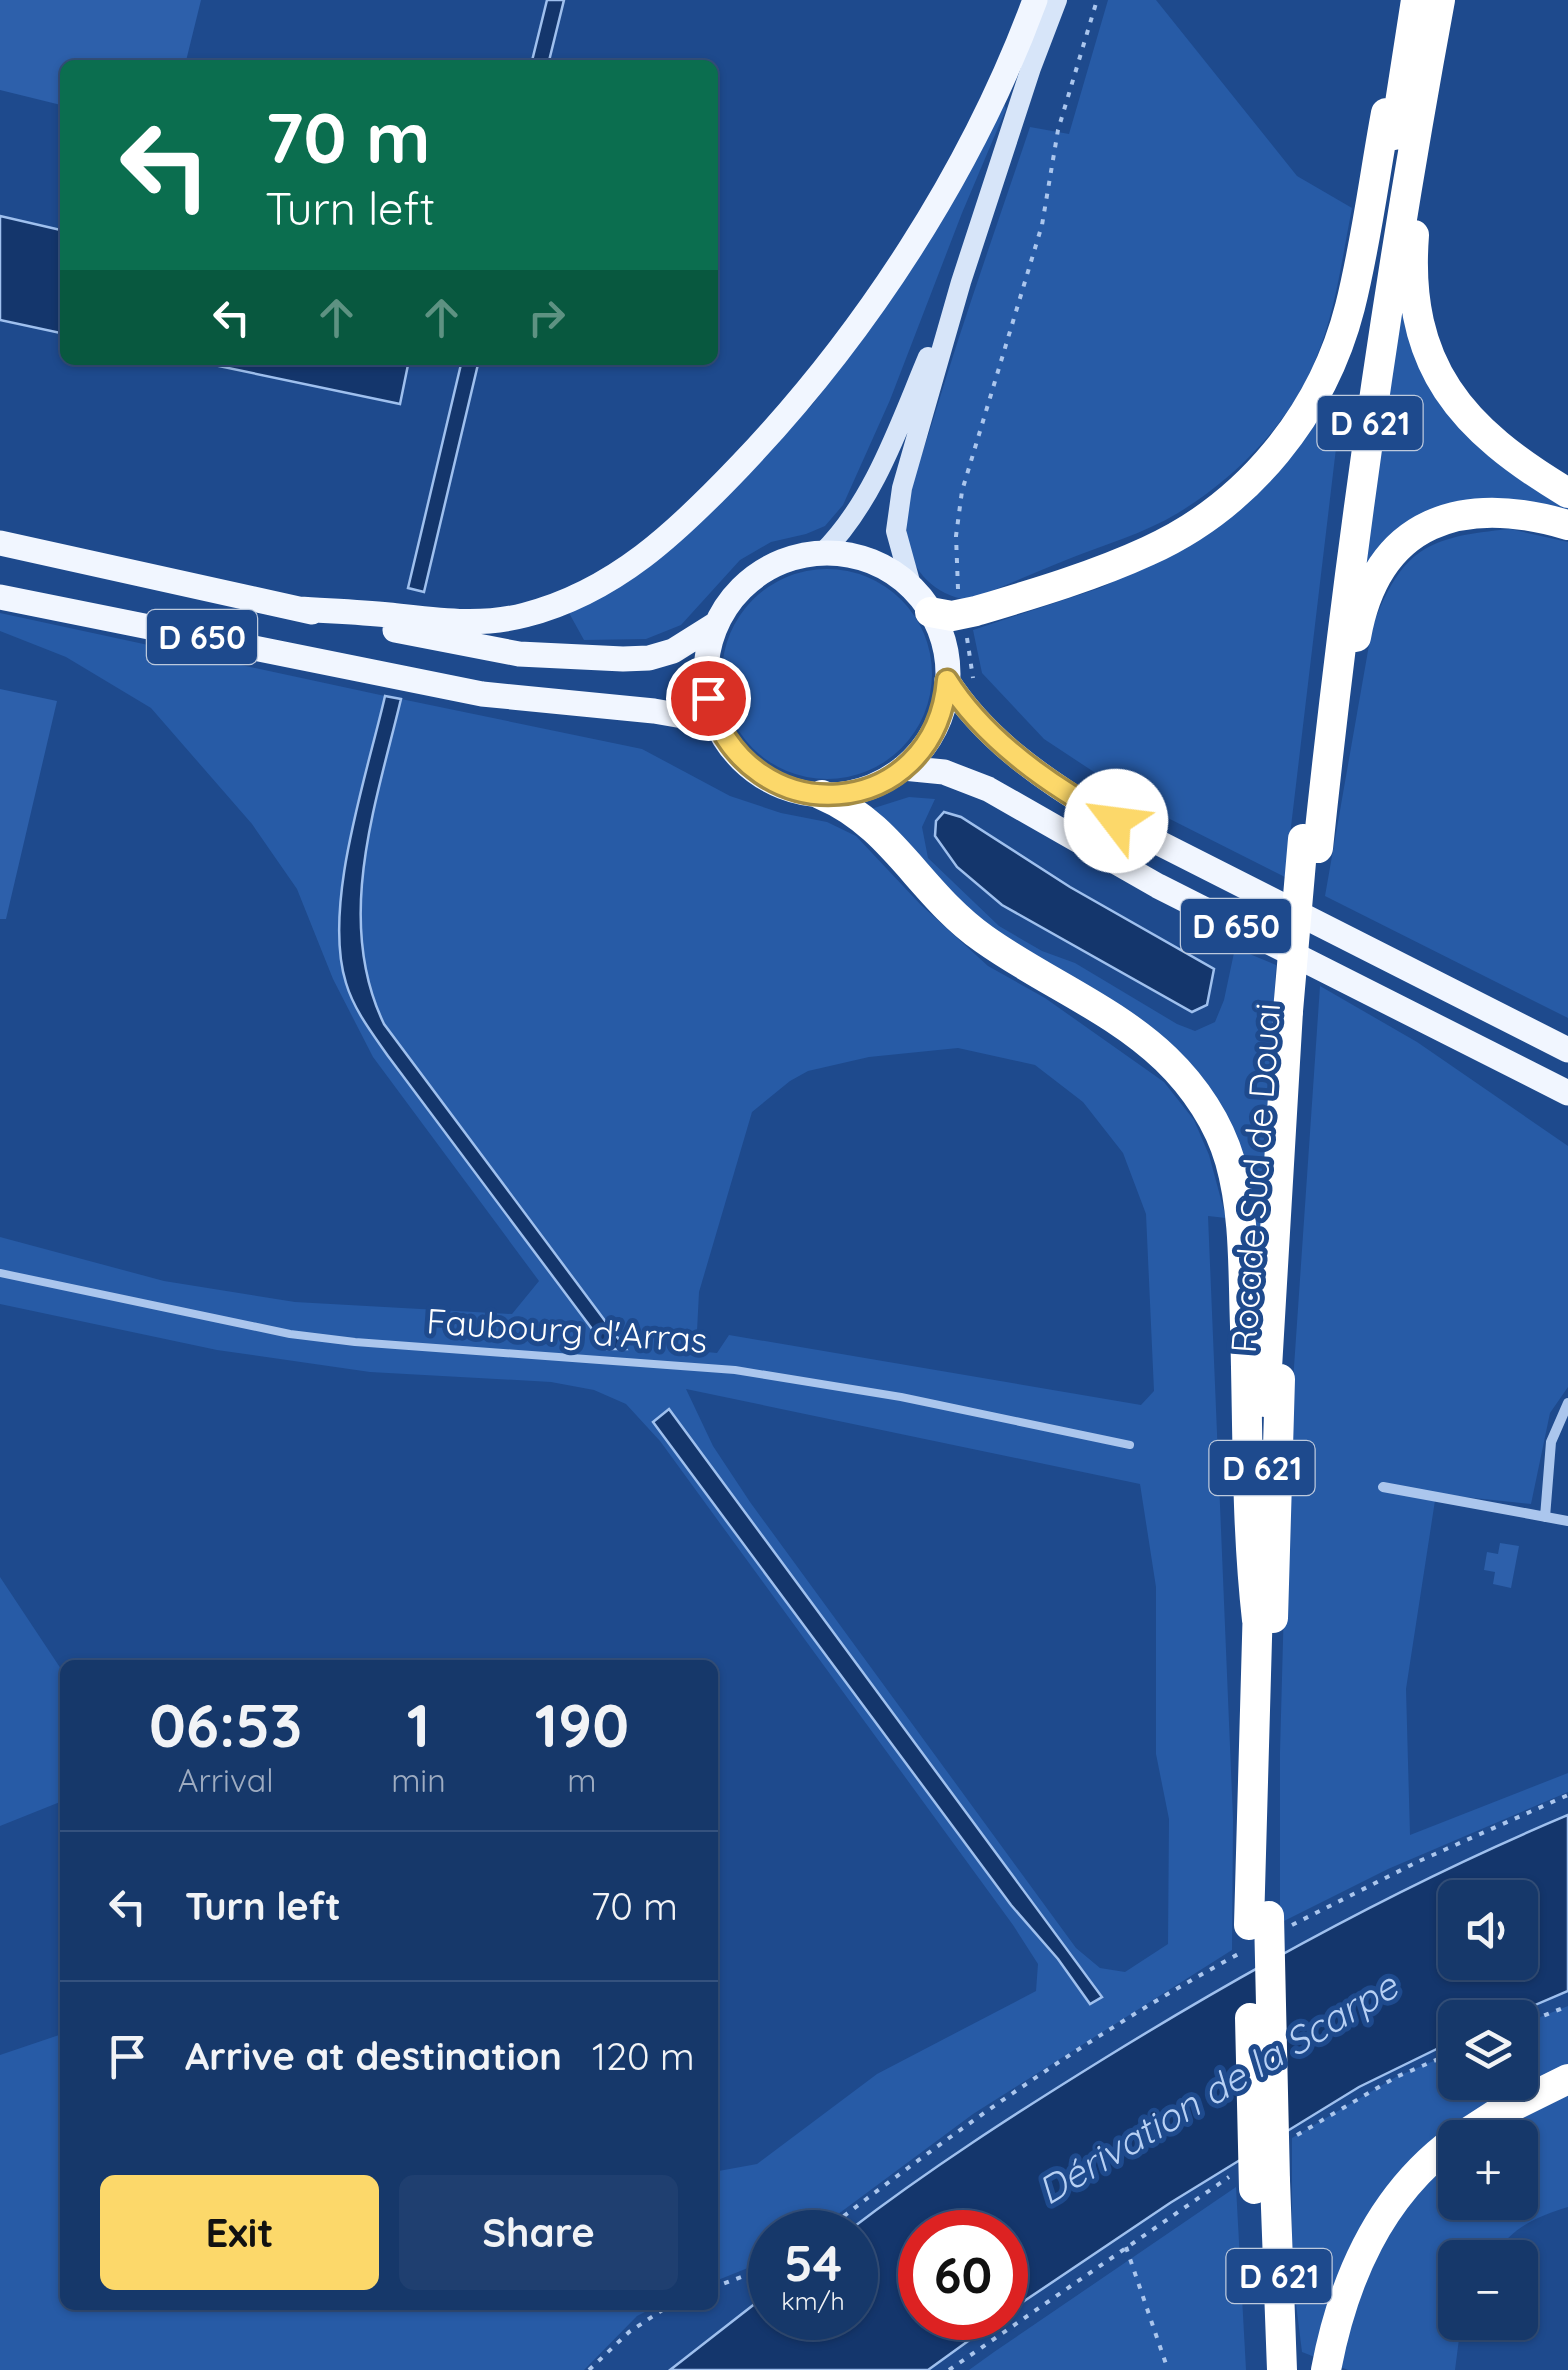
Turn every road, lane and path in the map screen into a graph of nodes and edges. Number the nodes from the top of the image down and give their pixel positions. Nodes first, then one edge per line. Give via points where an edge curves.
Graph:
1 (1035, 0) edge
2 (1047, 0) edge
3 (1057, 0) edge
4 (1097, 0) edge
5 (1440, 0) edge
6 (1414, 12) edge
7 (1431, 48) junction
8 (1032, 68) junction
9 (961, 282) junction
10 (1568, 493) edge
11 (1568, 525) edge
12 (0, 542) edge
13 (822, 553) junction
14 (0, 597) edge
15 (921, 600) junction
16 (298, 609) junction
17 (962, 615) junction
18 (716, 624) junction
19 (947, 680) junction
20 (975, 682) dead end
21 (718, 727) junction
22 (1327, 763) junction
23 (903, 768) junction
24 (822, 795) junction
25 (1310, 844) junction
26 (1295, 1015) junction
27 (1568, 1050) edge
28 (1568, 1093) edge
29 (0, 1273) edge
30 (1568, 1403) edge
31 (1130, 1445) dead end
32 (1383, 1487) dead end
33 (1545, 1517) junction
34 (1568, 1520) edge
35 (1257, 1620) junction
36 (1568, 1795) edge
37 (1264, 1929) junction
38 (1568, 2006) edge
39 (1538, 2018) edge
40 (1438, 2059) edge
41 (1568, 2079) edge
42 (1488, 2120) edge
43 (1292, 2138) dead end
44 (1438, 2156) edge
45 (1257, 2180) junction
46 (853, 2210) edge
47 (1126, 2246) junction
48 (748, 2274) edge
49 (718, 2286) edge
50 (662, 2310) edge
51 (590, 2370) edge
52 (949, 2370) edge
53 (1168, 2370) edge
54 (1267, 2370) edge
55 (1282, 2370) edge
56 (1326, 2370) edge

1 - 16 main road via 965,155 863,317 792,411 654,549 588,591 510,619 455,623
2 - 8 street
3 - 8 street
4 - 17 path via 1058,130 1042,226 962,491 955,568
5 - 7 highway, Rocade Sud de Douai / D 621
6 - 17 highway via 1390,96 1344,325 1320,386 1280,449 1227,500 1150,550
6 - 25 highway, Rocade Sud de Douai / D 621 via 1343,487
7 - 10 highway via 1413,248 1422,334 1442,382 1472,424
7 - 22 highway, Rocade Sud de Douai / D 621 via 1381,344
8 - 9 street
9 - 13 street via 884,456
9 - 15 street via 898,505 898,546
11 - 22 highway via 1515,513 1472,513 1434,521 1403,542 1362,609
12 - 16 main road, D 650
13 - 15 main road via 878,564
13 - 18 main road via 766,570 742,588
14 - 21 main road, D 650 via 482,694 654,710
15 - 17 highway
15 - 19 main road via 945,652
16 - 18 main road, D 650 via 490,650 602,658 661,656
17 - 20 path
18 - 21 main road via 706,668
19 - 23 main road via 931,735
19 - 27 main road, D 650 via 1004,745 1096,811
21 - 24 main road via 767,779
22 - 25 highway, Rocade Sud de Douai / D 621
23 - 24 main road via 865,789
23 - 28 main road, D 650 via 944,772 988,790 1158,886
24 - 35 highway via 872,824 938,901 979,936 1156,1050 1218,1129 1234,1177 1242,1235
25 - 26 highway, Rocade Sud de Douai / D 621
26 - 35 highway, Rocade Sud de Douai / D 621 via 1269,1306
26 - 37 highway, Rocade Sud de Douai / D 621
29 - 31 lane, Faubourg d'Arras via 290,1334 735,1370
30 - 33 street via 1551,1442
32 - 33 street
33 - 34 street
35 - 37 highway, Rocade Sud de Douai / D 621
36 - 37 path
37 - 45 highway, Rocade Sud de Douai / D 621, bridge
37 - 46 path via 1036,2076
38 - 39 path
40 - 43 path
41 - 42 highway
44 - 56 highway via 1407,2184 1372,2234 1349,2282
45 - 47 path
45 - 54 highway, Rocade Sud de Douai / D 621
45 - 55 highway, Rocade Sud de Douai / D 621
47 - 52 path
47 - 53 path
48 - 49 path
50 - 51 path

